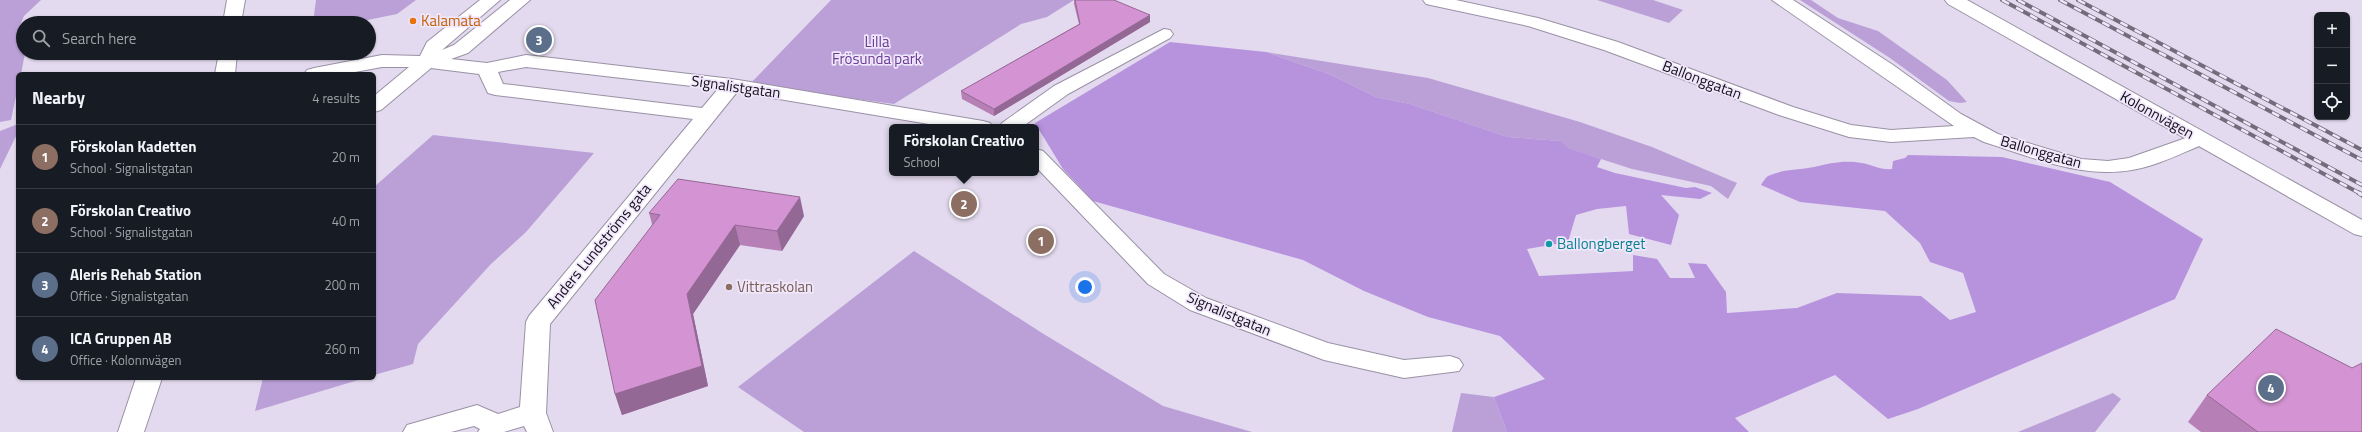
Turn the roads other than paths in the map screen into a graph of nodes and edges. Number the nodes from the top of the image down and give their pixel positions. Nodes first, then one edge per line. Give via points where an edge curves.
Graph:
1 (236, 0) edge
2 (491, 0) edge
3 (521, 0) edge
4 (1432, 0) edge
5 (1781, 0) edge
6 (1954, 0) edge
7 (233, 16) edge
8 (1164, 34) dead end
9 (227, 60) edge
10 (427, 62) junction
11 (487, 69) junction
12 (225, 72) edge
13 (324, 72) edge
14 (732, 85) junction
15 (376, 104) edge
16 (707, 114) junction
17 (966, 124) edge
18 (1013, 124) edge
19 (1976, 131) junction
20 (2200, 139) junction
21 (1039, 158) edge
22 (2362, 229) edge
23 (1450, 366) dead end
24 (147, 380) edge
25 (537, 423) edge
26 (493, 428) edge
27 (131, 432) edge
28 (416, 432) edge

1 - 7 street
2 - 10 street via 434,46
3 - 10 street via 461,49
4 - 19 street, Ballonggatan via 1532,22 1611,46 1786,111 1849,131 1891,136
5 - 19 street, Ballonggatan
6 - 20 street, Kolonnvägen
8 - 18 street via 1061,90
9 - 12 street
10 - 11 street, Signalistgatan
10 - 13 street, Signalistgatan via 382,61
10 - 15 street
11 - 14 street, Signalistgatan via 526,61
11 - 16 street, Signalistgatan via 495,89
14 - 16 street, Anders Lundströms gata
14 - 17 street, Signalistgatan
16 - 25 street, Anders Lundströms gata via 538,322
19 - 20 street, Ballonggatan via 2079,165 2104,167 2132,164
20 - 22 street, Kolonnvägen
21 - 23 street, Signalistgatan via 1156,279 1198,304 1324,351 1404,369
24 - 27 street
25 - 26 street
26 - 28 street via 477,415

